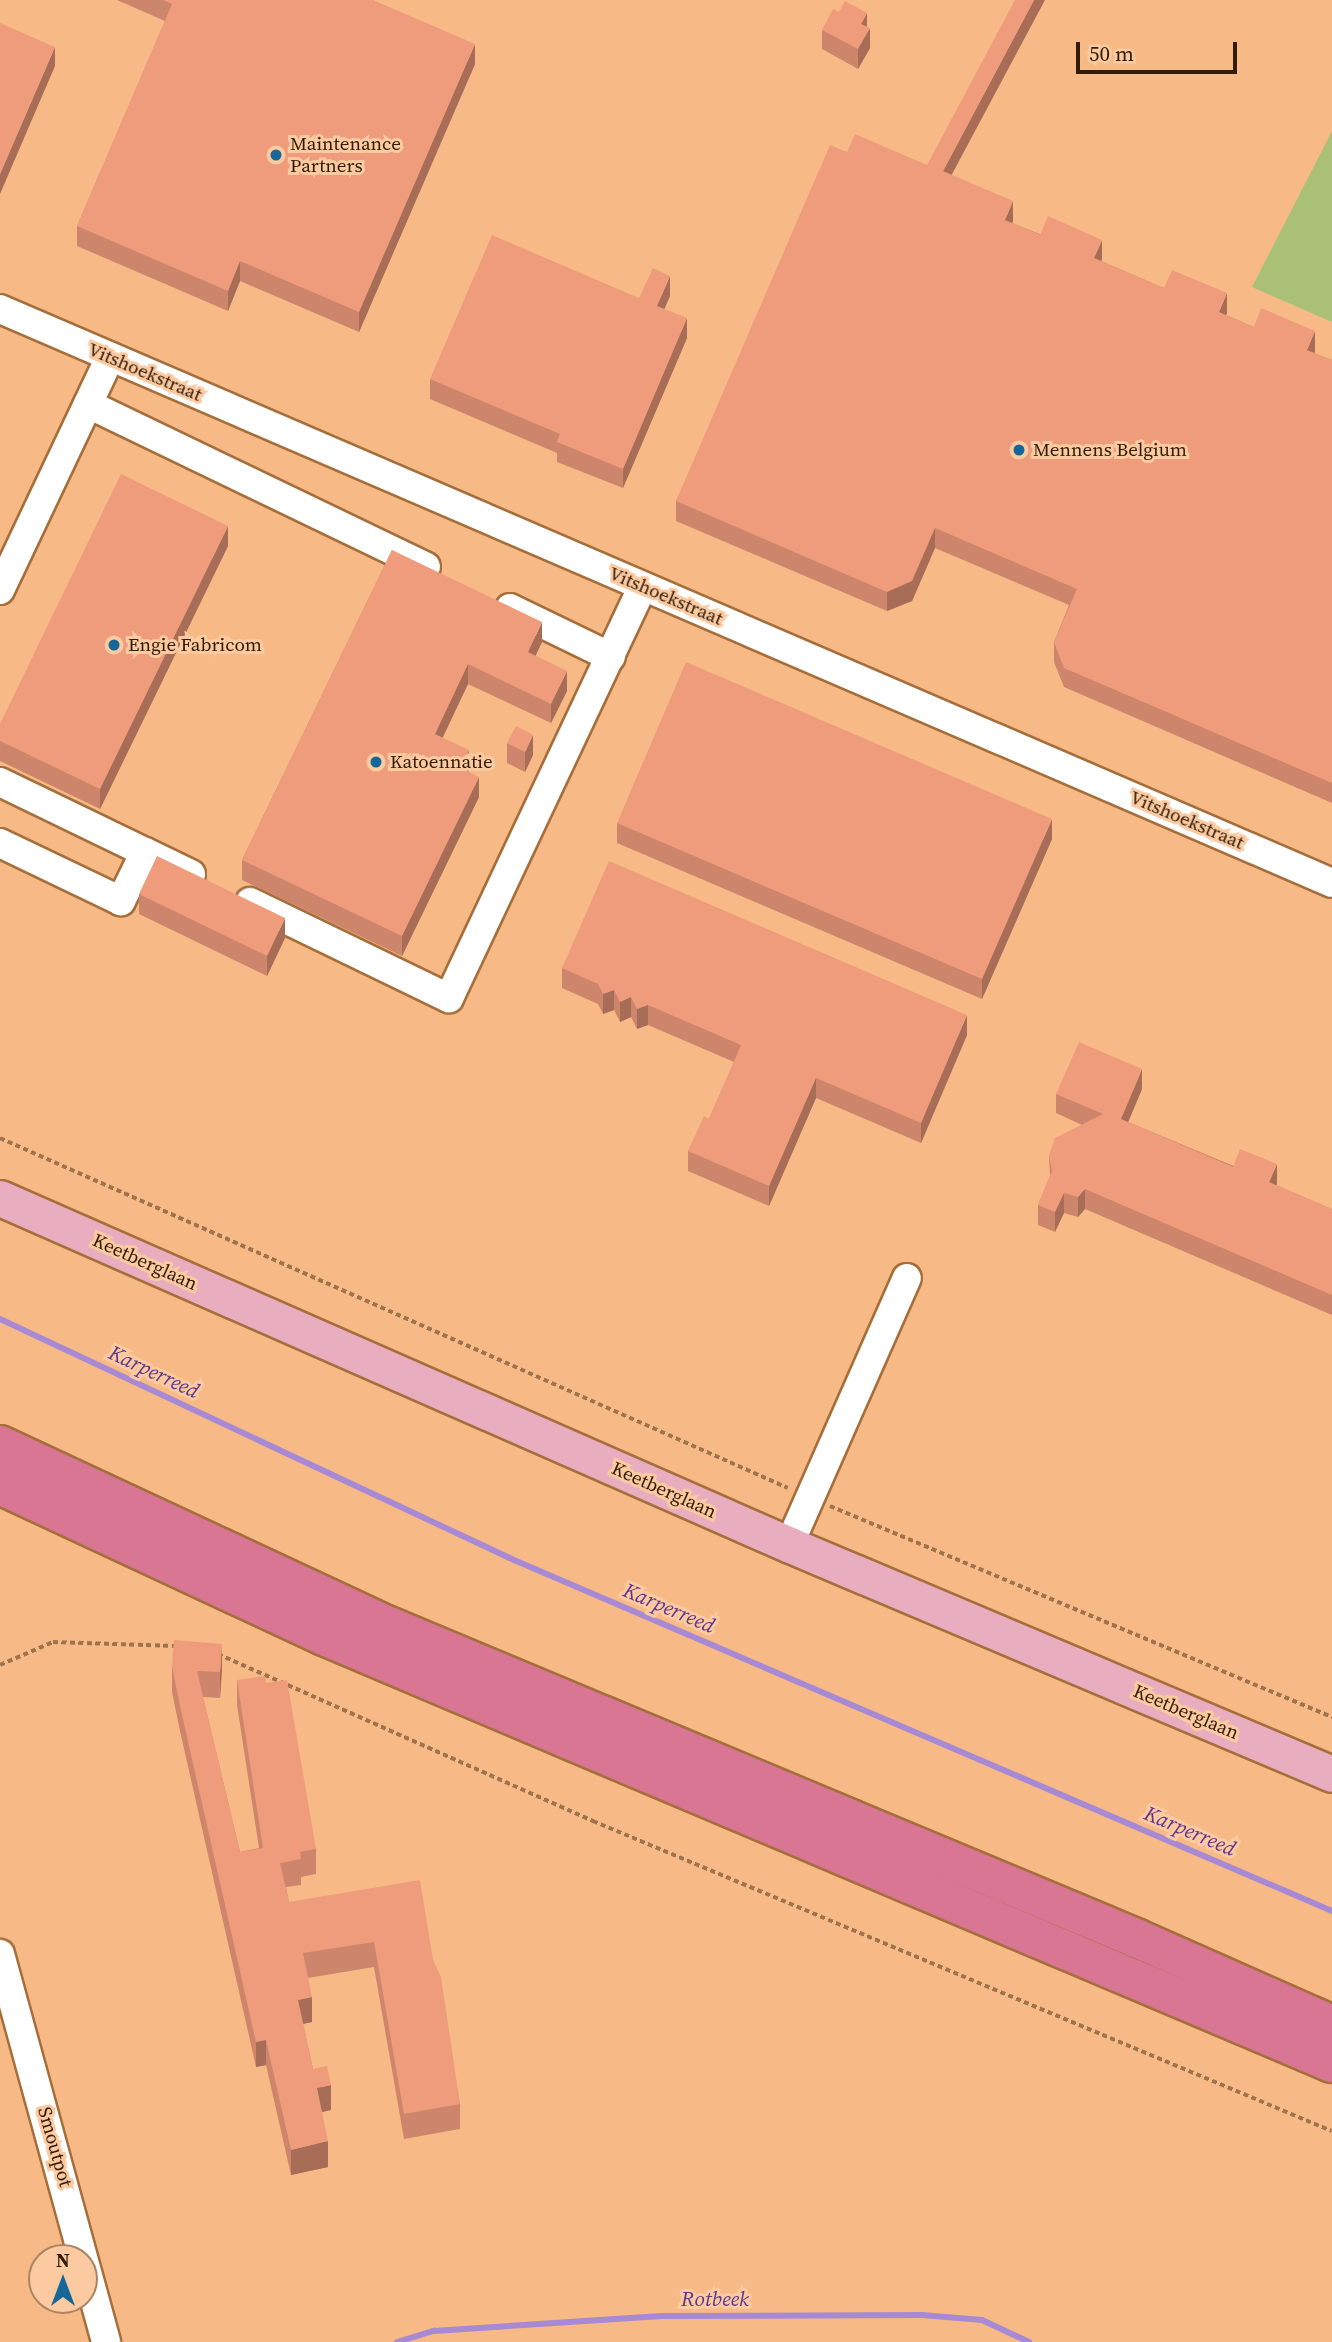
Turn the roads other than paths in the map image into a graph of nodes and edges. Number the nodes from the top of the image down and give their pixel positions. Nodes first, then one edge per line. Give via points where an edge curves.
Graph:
1 (0, 309) edge
2 (110, 357) junction
3 (88, 404) junction
4 (449, 579) edge
5 (643, 586) junction
6 (0, 590) edge
7 (486, 597) edge
8 (611, 657) junction
9 (0, 782) edge
10 (0, 843) edge
11 (145, 852) junction
12 (1332, 883) edge
13 (0, 1179) edge
14 (0, 1198) edge
15 (906, 1278) dead end
16 (0, 1445) edge
17 (0, 1485) edge
18 (803, 1512) junction
19 (1332, 1752) edge
20 (1332, 1774) edge
21 (0, 1954) edge
22 (1332, 2025) edge
23 (1332, 2063) edge
24 (106, 2342) edge

1 - 2 street, Vitshoekstraat
2 - 3 street
2 - 5 street, Vitshoekstraat
3 - 4 street
3 - 6 street
5 - 8 street
5 - 12 street, Vitshoekstraat
7 - 8 street
8 - 11 street via 449,998
9 - 11 street
10 - 11 street via 121,901
13 - 18 main road, Keetberglaan
14 - 20 main road, Keetberglaan via 790,1545
15 - 18 street
16 - 22 highway via 377,1621 1136,1938
17 - 23 highway via 324,1636
18 - 19 main road, Keetberglaan
21 - 24 street, Smoutpot

